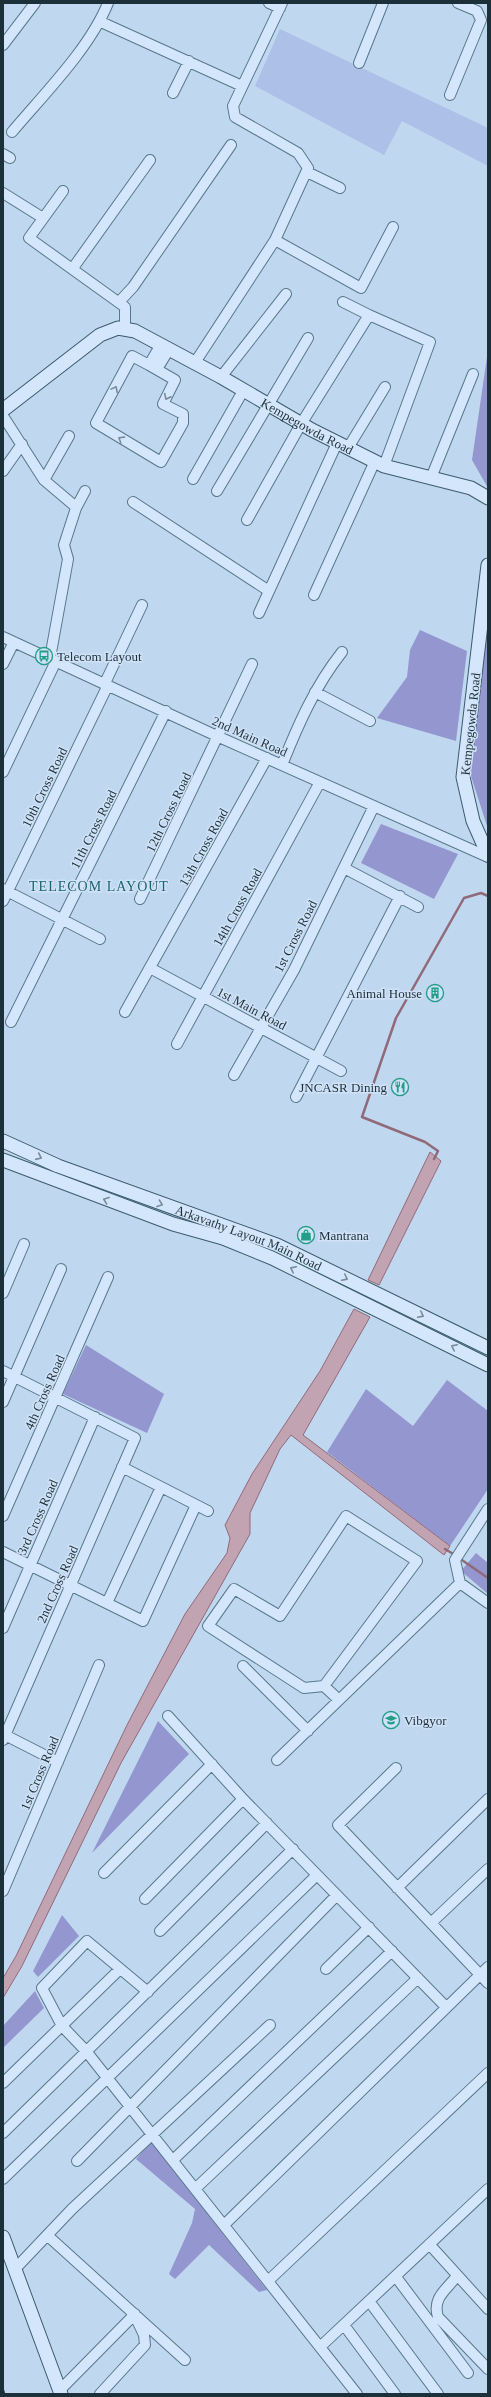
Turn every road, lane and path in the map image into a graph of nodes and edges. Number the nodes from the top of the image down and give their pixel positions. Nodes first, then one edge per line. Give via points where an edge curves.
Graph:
1 (35, 3) edge
2 (108, 3) edge
3 (269, 3) edge
4 (383, 3) edge
5 (458, 3) edge
6 (281, 5) edge
7 (101, 22) junction
8 (3, 45) edge
9 (189, 62) junction
10 (359, 63) dead end
11 (242, 86) junction
12 (174, 93) dead end
13 (450, 95) dead end
14 (12, 132) dead end
15 (231, 145) dead end
16 (150, 160) dead end
17 (307, 172) junction
18 (340, 188) dead end
19 (63, 191) dead end
20 (3, 193) edge
21 (43, 218) junction
22 (393, 227) dead end
23 (275, 240) junction
24 (73, 268) junction
25 (286, 294) dead end
26 (119, 302) junction
27 (343, 302) dead end
28 (369, 315) junction
29 (130, 330) junction
30 (308, 338) dead end
31 (164, 348) junction
32 (194, 364) junction
33 (153, 367) junction
34 (473, 374) dead end
35 (221, 377) junction
36 (385, 388) dead end
37 (243, 392) junction
38 (267, 405) junction
39 (3, 410) edge
40 (3, 416) edge
41 (301, 424) junction
42 (69, 436) dead end
43 (22, 444) junction
44 (343, 445) junction
45 (379, 463) junction
46 (3, 471) edge
47 (431, 478) junction
48 (193, 479) dead end
49 (44, 480) junction
50 (85, 491) dead end
51 (217, 491) dead end
52 (488, 498) edge
53 (133, 502) dead end
54 (76, 507) junction
55 (247, 520) dead end
56 (488, 565) edge
57 (269, 591) junction
58 (314, 595) dead end
59 (142, 605) dead end
60 (259, 613) dead end
61 (3, 636) edge
62 (14, 642) junction
63 (342, 652) dead end
64 (53, 659) junction
65 (3, 664) edge
66 (252, 664) dead end
67 (107, 684) junction
68 (315, 692) junction
69 (166, 712) junction
70 (370, 721) dead end
71 (219, 737) junction
72 (267, 758) junction
73 (282, 765) junction
74 (3, 772) edge
75 (320, 782) junction
76 (374, 806) junction
77 (488, 856) edge
78 (344, 868) junction
79 (4, 894) edge
80 (400, 896) junction
81 (140, 899) dead end
82 (418, 907) dead end
83 (62, 921) junction
84 (100, 939) dead end
85 (150, 968) junction
86 (203, 997) junction
87 (126, 1012) dead end
88 (11, 1022) dead end
89 (261, 1028) junction
90 (177, 1044) dead end
91 (315, 1057) junction
92 (341, 1071) dead end
93 (234, 1075) dead end
94 (296, 1097) dead end
95 (3, 1141) edge
96 (3, 1160) edge
97 (58, 1166) junction
98 (52, 1180) junction
99 (24, 1244) dead end
100 (61, 1269) dead end
101 (108, 1277) dead end
102 (3, 1293) edge
103 (488, 1348) edge
104 (488, 1365) edge
105 (3, 1371) edge
106 (14, 1377) junction
107 (55, 1398) junction
108 (3, 1402) edge
109 (95, 1417) junction
110 (122, 1467) junction
111 (161, 1487) junction
112 (196, 1505) junction
113 (488, 1509) edge
114 (208, 1511) dead end
115 (3, 1516) edge
116 (3, 1552) edge
117 (30, 1565) junction
118 (460, 1583) junction
119 (71, 1585) junction
120 (107, 1603) junction
121 (488, 1603) edge
122 (3, 1628) edge
123 (99, 1665) dead end
124 (243, 1666) dead end
125 (324, 1686) junction
126 (339, 1700) junction
127 (168, 1716) dead end
128 (308, 1731) junction
129 (4, 1736) edge
130 (277, 1760) dead end
131 (58, 1762) junction
132 (212, 1764) junction
133 (396, 1768) dead end
134 (243, 1799) junction
135 (488, 1799) edge
136 (267, 1823) junction
137 (293, 1849) junction
138 (488, 1869) edge
139 (104, 1873) dead end
140 (317, 1875) junction
141 (397, 1888) junction
142 (3, 1891) edge
143 (337, 1895) junction
144 (145, 1900) dead end
145 (431, 1923) junction
146 (368, 1927) junction
147 (160, 1931) dead end
148 (392, 1951) junction
149 (488, 1967) edge
150 (120, 1969) junction
151 (326, 1969) dead end
152 (480, 1975) junction
153 (418, 1978) junction
154 (488, 1984) edge
155 (148, 1992) junction
156 (446, 2007) junction
157 (270, 2025) dead end
158 (62, 2026) junction
159 (86, 2051) junction
160 (488, 2073) edge
161 (107, 2078) junction
162 (3, 2082) edge
163 (131, 2107) junction
164 (3, 2133) edge
165 (152, 2135) junction
166 (173, 2160) junction
167 (77, 2161) dead end
168 (3, 2178) edge
169 (195, 2189) junction
170 (488, 2189) edge
171 (224, 2225) junction
172 (48, 2236) junction
173 (3, 2237) edge
174 (430, 2245) junction
175 (15, 2269) junction
176 (457, 2276) junction
177 (396, 2277) junction
178 (268, 2281) junction
179 (369, 2301) junction
180 (488, 2309) edge
181 (135, 2314) junction
182 (344, 2325) junction
183 (320, 2347) junction
184 (185, 2360) dead end
185 (488, 2369) edge
186 (468, 2373) dead end
187 (60, 2392) edge
188 (354, 2393) edge
189 (100, 2394) edge
190 (395, 2394) edge
191 (438, 2394) edge

1 - 8 street
2 - 7 street
3 - 6 street
4 - 10 street
5 - 13 street via 477,11 481,20
6 - 11 street
7 - 9 street
7 - 14 street
9 - 11 street
9 - 12 street
11 - 17 street via 233,106 235,117 298,153 308,168
15 - 26 street via 133,287
16 - 24 street
17 - 18 street
17 - 23 street
19 - 21 street
20 - 21 street
21 - 24 street via 29,238
22 - 23 street via 361,288
23 - 32 street
24 - 26 street
25 - 35 street
26 - 29 street via 126,307
27 - 28 street
28 - 41 street
28 - 45 street via 430,342
29 - 31 main road, Kempegowda Road
29 - 39 main road via 118,328 100,335
30 - 38 street
31 - 32 main road, Kempegowda Road
31 - 33 street
32 - 35 main road, Kempegowda Road
33 -> 33 street via 175,380 163,404 183,414 183,423 161,462 96,423 132,356
34 - 47 street
35 - 37 main road, Kempegowda Road
36 - 44 street
37 - 38 main road, Kempegowda Road
37 - 48 street
38 - 41 main road, Kempegowda Road
38 - 51 street
40 - 43 street
41 - 44 main road, Kempegowda Road
41 - 55 street
42 - 49 street
43 - 46 street
43 - 49 street
44 - 45 main road, Kempegowda Road
44 - 57 street
45 - 47 main road, Kempegowda Road
45 - 58 street
47 - 52 main road, Kempegowda Road via 471,488
49 - 54 street
50 - 54 street
53 - 57 street
54 - 64 street via 64,544 68,559
56 - 77 main road, Kempegowda Road via 463,777 473,820
57 - 60 street
59 - 67 street, 10th Cross Road
61 - 62 street, 2nd Main Road
62 - 64 street, 2nd Main Road
62 - 65 street
63 - 68 street via 328,668
64 - 67 street, 2nd Main Road
64 - 74 street
66 - 71 street, 12th Cross Road
67 - 69 street, 2nd Main Road
67 - 79 street, 10th Cross Road
68 - 70 street
68 - 73 street
69 - 71 street, 2nd Main Road
69 - 83 street, 11th Cross Road
71 - 72 street, 2nd Main Road
71 - 81 street, 12th Cross Road
72 - 73 street, 2nd Main Road
72 - 85 street, 13th Cross Road
73 - 75 street, 2nd Main Road
75 - 76 street, 2nd Main Road
75 - 86 street, 14th Cross Road
76 - 77 street, 2nd Main Road
76 - 78 street, 1st Cross Road
78 - 80 street
78 - 89 street, 1st Cross Road via 294,970
79 - 83 street
80 - 82 street
80 - 91 street
83 - 84 street
83 - 88 street, 11th Cross Road
85 - 86 street, 1st Main Road
85 - 87 street, 13th Cross Road
86 - 89 street, 1st Main Road
86 - 90 street, 14th Cross Road
89 - 91 street, 1st Main Road
89 - 93 street, 1st Cross Road
91 - 92 street, 1st Main Road
91 - 94 street
95 -> 97 main road, Arkavathy Layout Main Road
96 - 98 main road, Arkavathy Layout Main Road
97 - 98 main road
97 -> 103 main road, Arkavathy Layout Main Road via 277,1245
104 -> 98 main road, Arkavathy Layout Main Road via 272,1258 223,1238 173,1224
99 - 102 street
100 - 106 street
101 - 107 street, 4th Cross Road
105 - 106 street
106 - 107 street
106 - 108 street
107 - 109 street
107 - 115 street, 4th Cross Road
109 - 110 street, 2nd Cross Road via 135,1438
109 - 117 street, 3rd Cross Road
110 - 111 street
110 - 119 street, 2nd Cross Road
111 - 112 street
111 - 120 street
112 - 114 street
112 - 120 street via 143,1621
113 - 118 street via 455,1560
116 - 117 street
117 - 119 street
117 - 122 street, 3rd Cross Road
118 - 121 street
118 - 126 street
119 - 120 street
119 - 129 street, 2nd Cross Road
123 - 131 street, 1st Cross Road
124 - 128 street
125 - 125 street via 304,1688 208,1626 234,1589 280,1616 346,1516 417,1561
125 - 126 street
126 - 128 street
127 - 132 street
128 - 130 street
129 - 131 street
131 - 142 street, 1st Cross Road
132 - 134 street
132 - 139 street
133 - 141 street via 338,1825
134 - 136 street
134 - 144 street
135 - 141 street
136 - 137 street
136 - 147 street
137 - 140 street
137 - 155 street
138 - 145 street
140 - 143 street
140 - 161 street
141 - 145 street
143 - 146 street
143 - 163 street
145 - 152 street
146 - 148 street
146 - 151 street
148 - 153 street
148 - 166 street
149 - 152 street
150 - 155 street
150 - 158 street
150 - 158 street via 87,1941 42,1988
152 - 154 street
152 - 156 street
153 - 156 street
153 - 169 street
155 - 159 street
156 - 171 street
157 - 165 street
158 - 159 street
158 - 162 street
159 - 161 street
159 - 164 street
160 - 178 street
161 - 163 street
161 - 168 street
163 - 165 street
163 - 167 street
165 - 166 street
165 - 172 street via 72,2209
166 - 169 street
169 - 171 street
170 - 174 street
171 - 178 street
172 - 175 street
172 - 181 street
173 - 175 main road
174 - 176 street
174 - 177 street
175 - 187 main road
176 - 180 street
176 - 185 street via 436,2302 438,2317
177 - 179 street
177 - 186 street
178 - 183 street
179 - 182 street
179 - 191 street
181 - 184 street
181 - 187 street
181 - 189 street via 144,2335 145,2345
182 - 183 street
182 - 190 street
183 - 188 street

